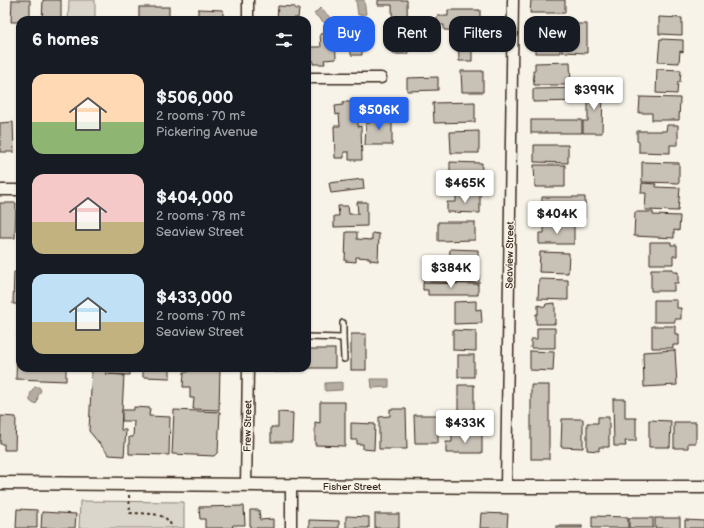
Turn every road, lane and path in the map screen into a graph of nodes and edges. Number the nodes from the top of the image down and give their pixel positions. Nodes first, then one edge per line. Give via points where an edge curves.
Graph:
1 (248, 0) edge
2 (513, 0) edge
3 (248, 16) edge
4 (311, 78) edge
5 (381, 78) dead end
6 (0, 190) edge
7 (16, 190) edge
8 (343, 323) dead end
9 (311, 337) edge
10 (343, 338) junction
11 (344, 359) dead end
12 (248, 372) edge
13 (0, 483) edge
14 (246, 485) junction
15 (291, 485) junction
16 (506, 487) junction
17 (704, 487) edge
18 (129, 492) dead end
19 (172, 528) edge
20 (291, 528) edge

1 - 3 street
2 - 16 street, Seaview Street
4 - 5 street
6 - 7 street
8 - 10 lane
9 - 10 lane
10 - 11 lane
12 - 14 street, Frew Street
13 - 14 street, Fisher Street
14 - 15 street, Fisher Street
15 - 16 street, Fisher Street
15 - 20 street
16 - 17 street, Fisher Street
18 - 19 path via 130,513 160,515 169,520

